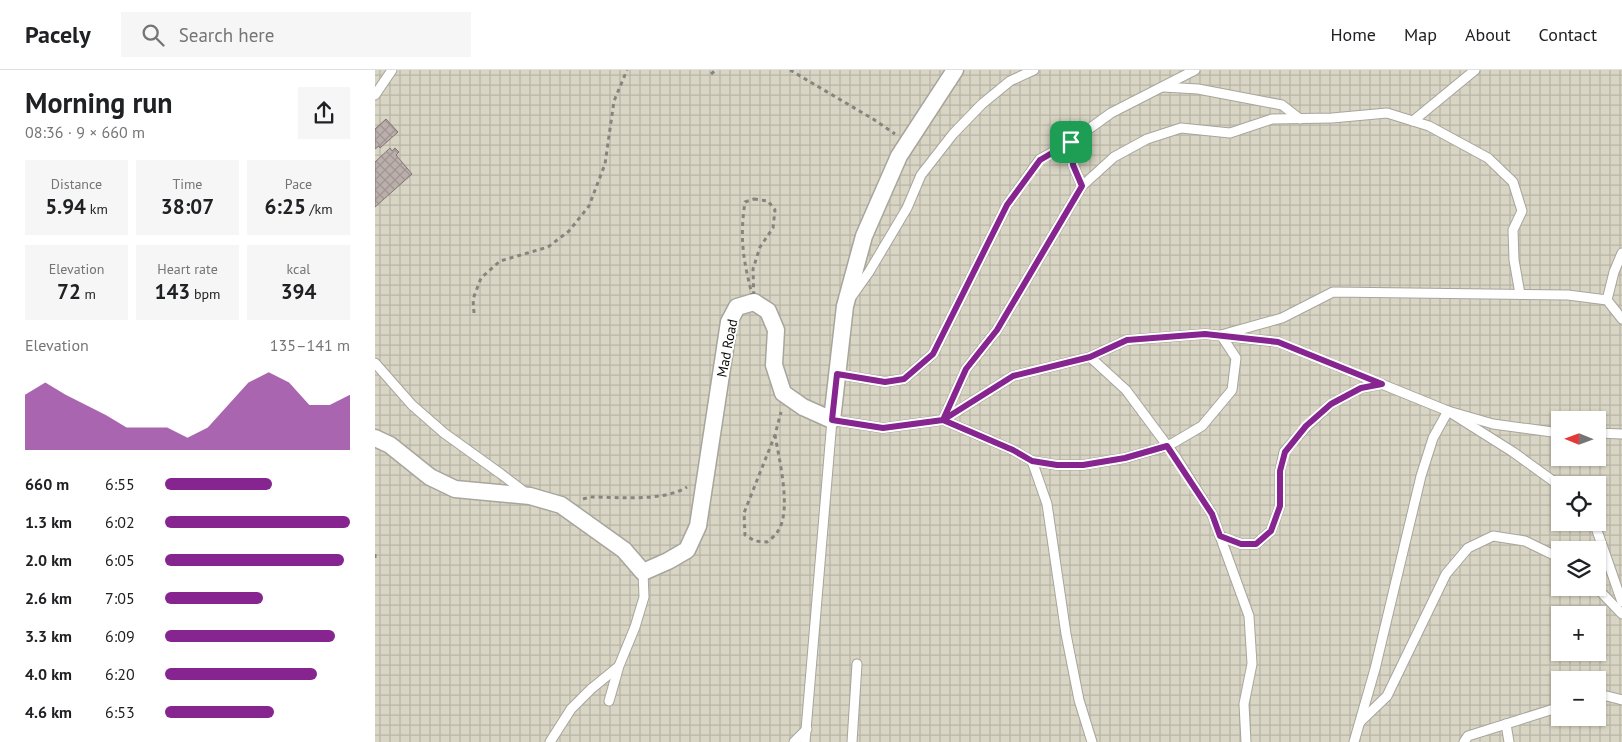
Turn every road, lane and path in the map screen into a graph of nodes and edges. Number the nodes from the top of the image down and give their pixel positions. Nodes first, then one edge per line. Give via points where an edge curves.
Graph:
1 (393, 70) edge
2 (627, 70) edge
3 (716, 70) edge
4 (790, 70) edge
5 (955, 70) edge
6 (1034, 70) edge
7 (1195, 70) edge
8 (1475, 70) edge
9 (711, 74) dead end
10 (1163, 87) junction
11 (375, 95) edge
12 (1300, 119) junction
13 (1413, 121) junction
14 (1071, 142) junction
15 (907, 143) junction
16 (1082, 186) junction
17 (1622, 253) edge
18 (1520, 294) junction
19 (1607, 300) junction
20 (754, 302) junction
21 (845, 306) junction
22 (474, 313) dead end
23 (1622, 319) edge
24 (1221, 335) junction
25 (1090, 357) junction
26 (375, 363) edge
27 (837, 374) junction
28 (1382, 384) junction
29 (786, 395) junction
30 (1448, 411) junction
31 (832, 420) junction
32 (943, 420) junction
33 (1551, 432) edge
34 (1606, 433) edge
35 (775, 434) junction
36 (1622, 434) edge
37 (375, 438) edge
38 (1167, 446) junction
39 (1032, 461) junction
40 (706, 474) junction
41 (1551, 479) edge
42 (530, 496) junction
43 (561, 505) junction
44 (1597, 531) edge
45 (1220, 536) junction
46 (375, 554) edge
47 (1551, 554) edge
48 (375, 562) edge
49 (643, 572) junction
50 (1605, 596) edge
51 (1622, 602) edge
52 (1622, 614) edge
53 (857, 664) dead end
54 (619, 666) junction
55 (1606, 696) edge
56 (1622, 700) edge
57 (609, 702) dead end
58 (1551, 711) edge
59 (1359, 723) junction
60 (1505, 724) junction
61 (807, 729) junction
62 (551, 742) edge
63 (794, 742) edge
64 (805, 742) edge
65 (852, 742) edge
66 (1093, 742) edge
67 (1247, 742) edge
68 (1354, 742) edge
69 (1464, 742) edge
70 (1509, 742) edge

1 - 11 lane
2 - 22 path via 614,101 605,164 589,206 569,231 548,247 500,261 481,278 473,299
3 - 9 path
4 - 15 path
5 - 15 street
6 - 21 lane via 1010,81 953,134 921,175 907,208
7 - 10 lane
8 - 13 lane
10 - 12 lane via 1198,89 1281,105
10 - 14 lane via 1111,113
12 - 13 lane via 1387,113
12 - 16 lane via 1272,119 1230,133 1181,128 1147,139 1115,157
13 - 18 lane via 1429,126 1489,158 1513,182 1522,211 1513,230
14 - 16 lane via 1073,165
14 - 27 lane via 1040,160 1007,205 933,354 904,379 885,382
15 - 21 street via 864,236
16 - 32 lane via 997,330 966,369
17 - 19 lane
18 - 19 lane
18 - 24 lane via 1333,292 1282,318
19 - 23 lane
20 - 20 path via 744,265 741,226 745,202 754,199 768,202 775,210 773,228 760,246 753,269
20 - 29 street via 768,311 776,330 774,365
20 - 40 street, Mad Road via 737,307 729,322
21 - 27 street
24 - 25 lane via 1127,340
24 - 28 lane via 1278,342
24 - 38 lane via 1236,358 1232,390 1202,426
25 - 32 lane via 1013,376
25 - 38 lane via 1126,390
26 - 42 lane via 444,433
27 - 31 street
28 - 30 lane
28 - 45 lane via 1361,388 1331,404 1306,426 1285,452 1280,471 1280,506 1271,531 1256,544 1241,544
29 - 31 street
29 - 35 path
30 - 33 lane via 1493,424
30 - 41 lane
30 - 59 lane via 1433,438 1421,476
31 - 32 lane via 883,428
31 - 61 lane
32 - 39 lane
34 - 36 lane
35 - 35 path via 744,513 745,535 755,541 767,542 779,530 785,508
37 - 42 street via 390,445 430,477 455,489
38 - 39 lane via 1083,465
38 - 45 lane via 1212,514
39 - 66 lane via 1047,504 1068,644 1079,700
40 - 43 path via 681,491 655,496 590,498
40 - 49 street, Mad Road via 699,526 687,550
42 - 43 street
43 - 49 street via 624,550
44 - 51 lane
45 - 67 lane via 1249,616 1252,664 1244,704
46 - 48 path
47 - 59 lane via 1525,541 1493,536 1468,548 1446,574 1387,696
49 - 54 lane via 644,597
50 - 52 lane
53 - 65 lane
54 - 57 lane
54 - 62 lane via 571,709
55 - 56 lane
58 - 60 lane
59 - 68 lane
60 - 69 lane via 1468,736
60 - 70 lane
61 - 63 lane
61 - 64 lane

